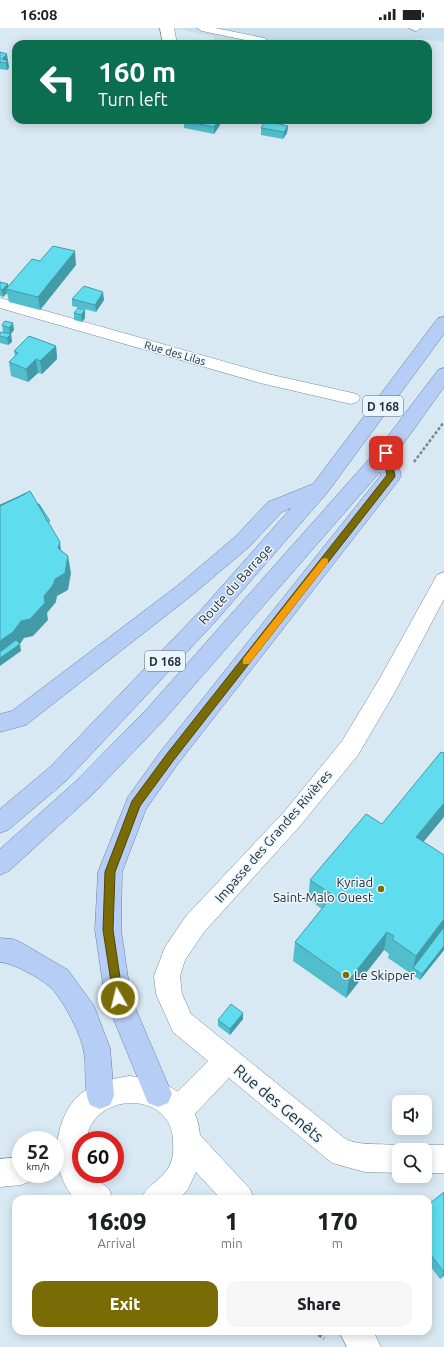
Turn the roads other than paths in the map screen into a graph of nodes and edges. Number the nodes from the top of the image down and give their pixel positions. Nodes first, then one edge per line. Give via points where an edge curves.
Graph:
1 (167, 28) edge
2 (202, 28) edge
3 (169, 40) edge
4 (259, 40) edge
5 (0, 303) edge
6 (444, 322) edge
7 (444, 374) edge
8 (351, 398) dead end
9 (386, 453) junction
10 (320, 488) junction
11 (444, 580) edge
12 (0, 723) edge
13 (0, 823) edge
14 (0, 864) edge
15 (0, 950) edge
16 (228, 1060) junction
17 (158, 1094) junction
18 (100, 1096) junction
19 (178, 1111) junction
20 (189, 1143) junction
21 (392, 1159) edge
22 (432, 1159) edge
23 (444, 1159) edge
24 (64, 1164) edge
25 (64, 1168) edge
26 (12, 1172) edge
27 (0, 1173) edge
28 (91, 1195) edge
29 (163, 1195) edge
30 (236, 1195) edge
31 (340, 1337) edge
32 (366, 1347) edge

1 - 3 street
2 - 4 lane
5 - 8 street, Rue des Lilas via 266,379
6 - 10 main road, Route du Barrage / D 168
7 - 9 main road, Route du Barrage / D 168
9 - 14 main road, Route du Barrage / D 168 via 154,716 83,789
9 - 17 main road via 391,476 169,758 136,804 110,872 108,930 118,998
10 - 12 main road via 275,507 242,542 184,591 18,719
10 - 13 main road, Route du Barrage / D 168 via 208,616 58,774
11 - 16 street, Impasse des Grandes Rivières via 350,748 292,819 195,924 174,955 167,976 169,994 182,1023
15 - 18 main road via 14,950 59,978 85,1015 97,1048
16 - 19 street, Rue des Genêts
16 - 21 street, Rue des Genêts via 342,1153 365,1158
17 - 18 street via 144,1089 129,1088 114,1090
17 - 19 street
18 - 24 street via 84,1109 74,1126
19 - 20 street
20 - 29 street via 187,1159 181,1173 172,1187
20 - 30 street
22 - 23 street
25 - 28 street
26 - 27 street
31 - 32 street

